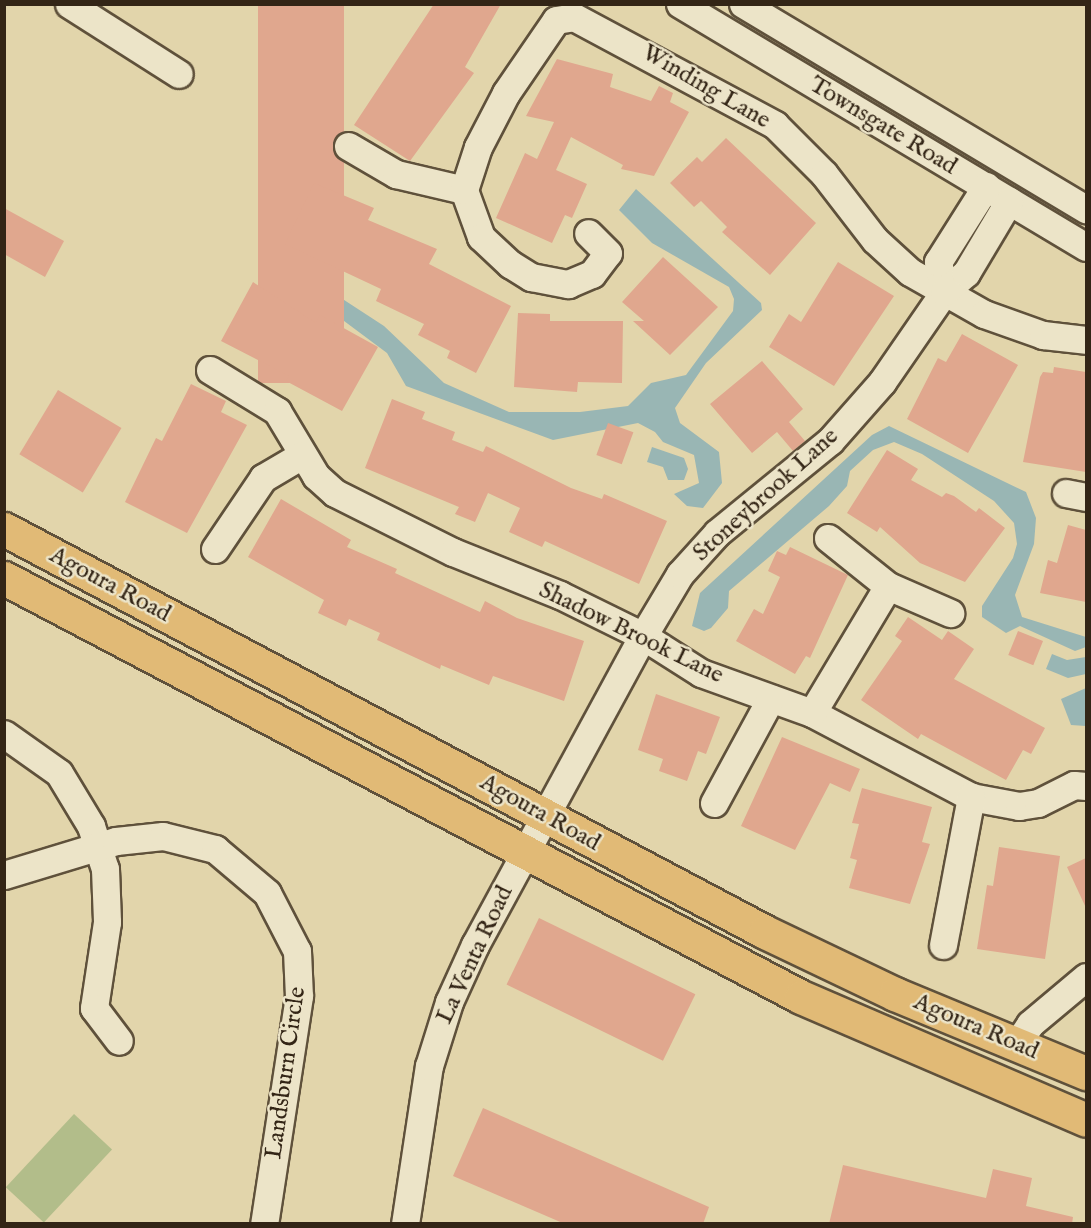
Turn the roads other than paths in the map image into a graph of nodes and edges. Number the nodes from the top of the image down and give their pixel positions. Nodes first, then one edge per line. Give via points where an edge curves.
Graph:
1 (69, 4) edge
2 (680, 4) edge
3 (743, 4) edge
4 (179, 74) dead end
5 (348, 146) dead end
6 (986, 186) junction
7 (464, 190) junction
8 (1009, 201) junction
9 (1086, 209) edge
10 (1086, 230) edge
11 (588, 233) dead end
12 (1086, 247) edge
13 (944, 292) junction
14 (1086, 340) edge
15 (210, 370) dead end
16 (302, 455) junction
17 (4, 529) edge
18 (828, 538) dead end
19 (215, 549) dead end
20 (4, 578) edge
21 (888, 586) junction
22 (950, 613) dead end
23 (643, 636) junction
24 (771, 698) junction
25 (812, 713) junction
26 (4, 734) edge
27 (1080, 785) edge
28 (971, 797) junction
29 (714, 803) dead end
30 (536, 834) junction
31 (98, 846) junction
32 (4, 875) edge
33 (943, 945) dead end
34 (1086, 977) edge
35 (119, 1041) dead end
36 (1017, 1045) junction
37 (1086, 1073) edge
38 (1086, 1120) edge
39 (264, 1224) edge
40 (405, 1224) edge

1 - 4 street
2 - 6 street, Townsgate Road
3 - 9 street, Townsgate Road
5 - 7 street via 396,174
6 - 8 street, Townsgate Road
6 - 13 street via 938,262
7 - 11 street via 481,237 510,264 547,282 568,284 592,274 603,263 608,253
7 - 13 street, Winding Lane via 478,147 506,93 556,20 574,17 775,125 824,174 876,240 910,272
8 - 10 street via 1032,199
8 - 12 street, Townsgate Road
8 - 13 street, Stoneybrook Lane via 966,273
13 - 14 street, Winding Lane via 984,314 1043,334
13 - 23 street, Stoneybrook Lane via 882,382 830,441 717,533 680,574
15 - 16 street, Shadow Brook Lane via 277,411
16 - 19 street via 263,478
16 - 23 street, Shadow Brook Lane via 335,493 453,552 560,595
17 - 30 main road, Agoura Road
18 - 21 street
20 - 30 main road, Agoura Road
21 - 22 street
21 - 25 street
23 - 24 street, Shadow Brook Lane via 701,673
23 - 30 street, Stoneybrook Lane
24 - 25 street, Shadow Brook Lane
24 - 29 street
25 - 28 street, Shadow Brook Lane
26 - 31 street via 59,773
27 - 28 street, Shadow Brook Lane via 1038,803 1019,806
28 - 33 street
30 - 36 main road, Agoura Road
30 - 38 main road, Agoura Road via 801,997
30 - 40 street, La Venta Road via 475,945 437,1039
31 - 32 street, Landsburn Circle
31 - 35 street via 105,868 107,922 94,1008
31 - 39 street, Landsburn Circle via 138,836 163,836 215,849 267,893 291,935 299,967 299,996
34 - 36 street via 1030,1024
36 - 37 main road, Agoura Road

